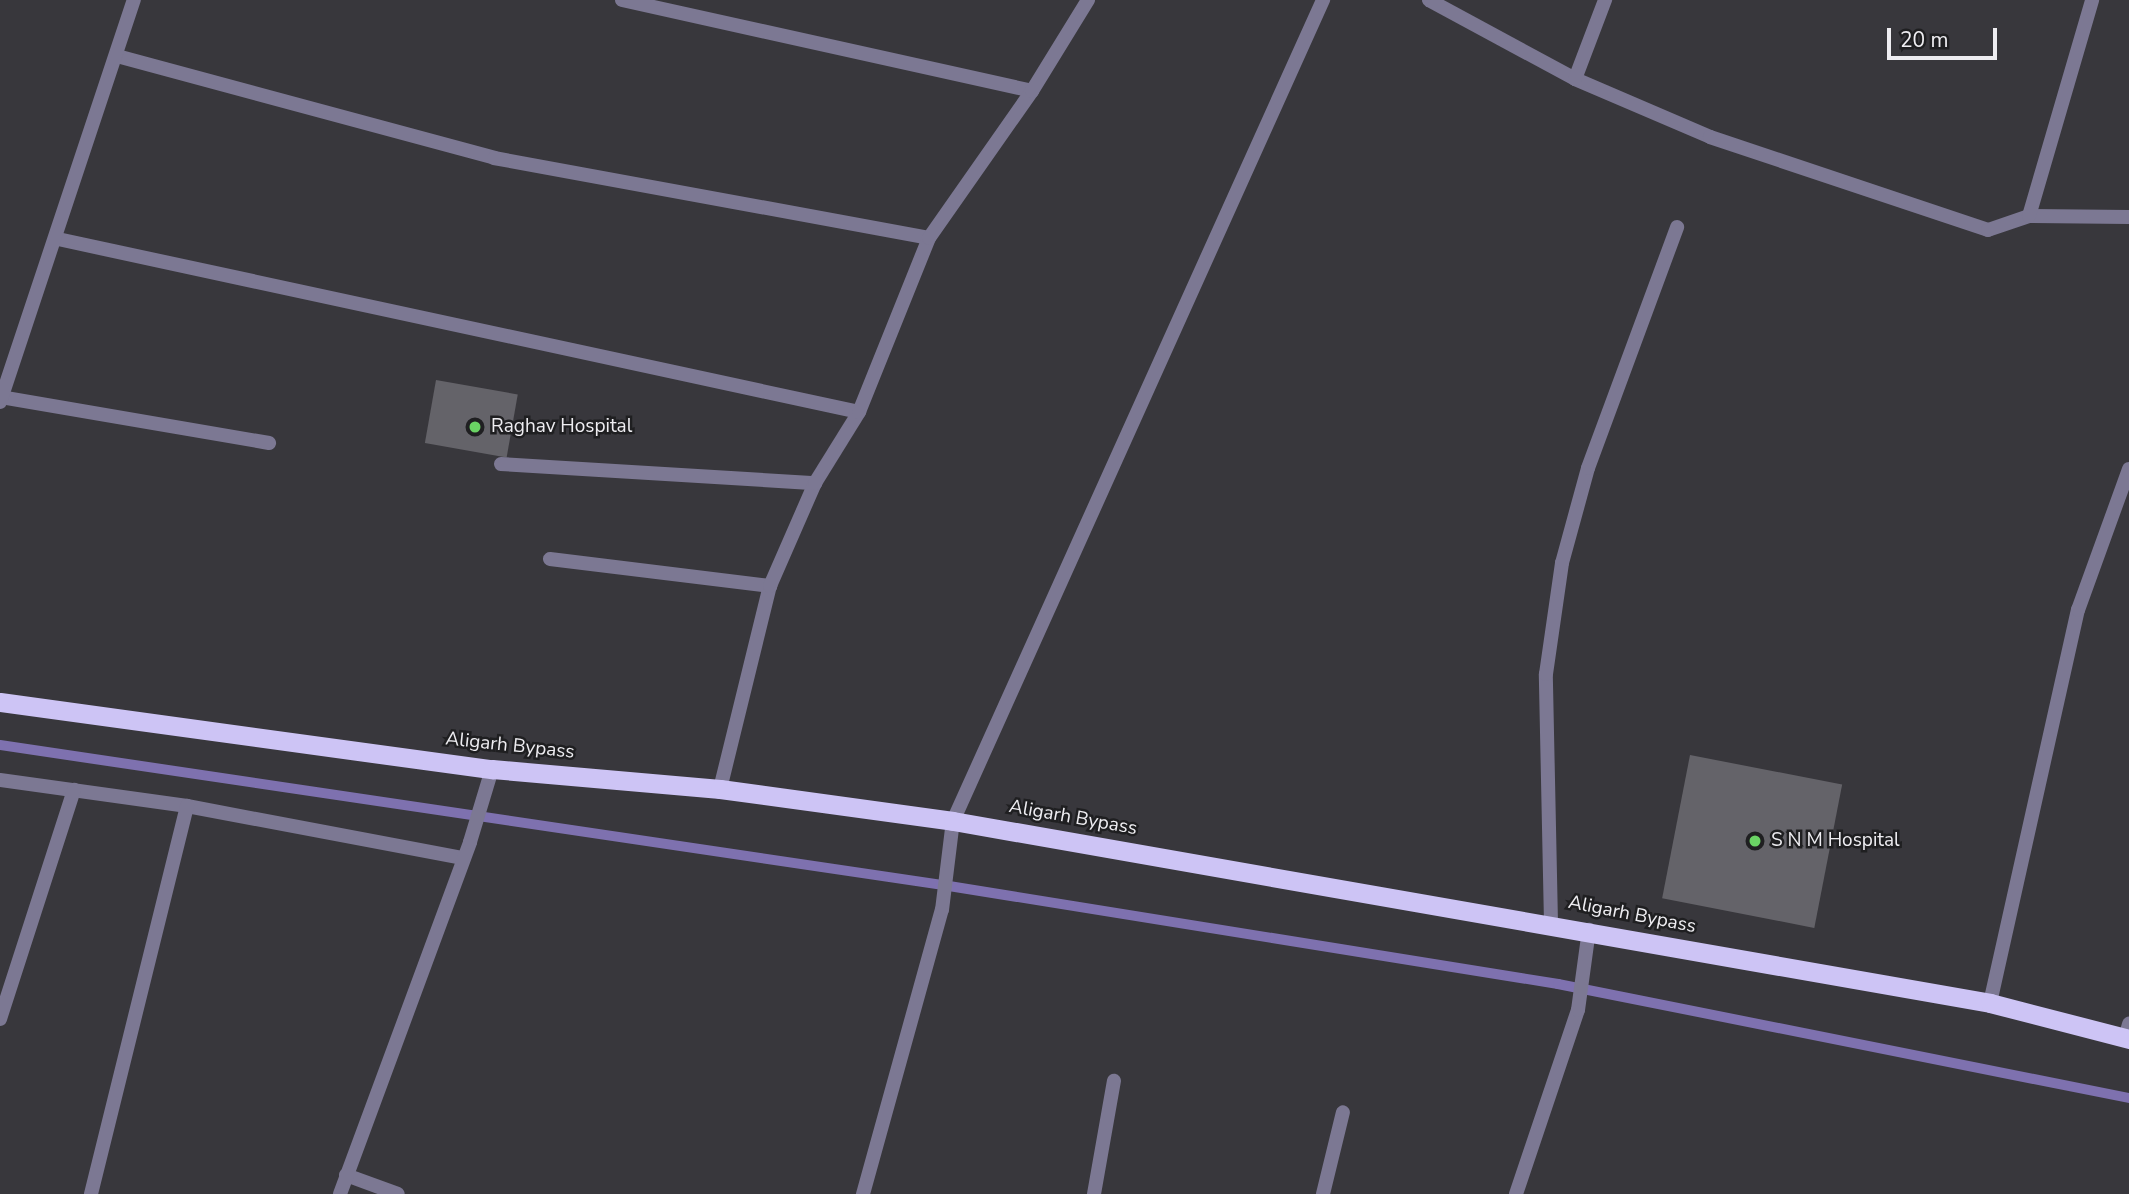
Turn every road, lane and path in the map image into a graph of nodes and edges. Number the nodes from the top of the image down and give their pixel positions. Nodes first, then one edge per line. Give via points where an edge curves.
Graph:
1 (134, 0) edge
2 (622, 0) edge
3 (1088, 0) edge
4 (1323, 0) edge
5 (1429, 0) edge
6 (1605, 0) edge
7 (2092, 0) edge
8 (117, 56) junction
9 (1575, 79) junction
10 (1032, 91) junction
11 (2029, 216) junction
12 (2129, 218) edge
13 (1677, 227) dead end
14 (929, 238) junction
15 (58, 239) junction
16 (0, 399) edge
17 (859, 412) junction
18 (269, 443) dead end
19 (501, 464) dead end
20 (2129, 469) edge
21 (815, 483) junction
22 (550, 559) dead end
23 (770, 586) junction
24 (0, 702) edge
25 (492, 769) junction
26 (0, 780) edge
27 (720, 789) junction
28 (74, 790) junction
29 (187, 806) junction
30 (953, 821) junction
31 (464, 858) junction
32 (1551, 923) junction
33 (1589, 930) junction
34 (1990, 1003) junction
35 (0, 1019) edge
36 (2128, 1034) edge
37 (1114, 1081) dead end
38 (1343, 1112) dead end
39 (346, 1175) junction
40 (91, 1194) edge
41 (340, 1194) edge
42 (398, 1194) edge
43 (863, 1194) edge
44 (1094, 1194) edge
45 (1323, 1194) edge
46 (1516, 1194) edge

1 - 8 street
2 - 10 street
3 - 10 street
4 - 30 street
5 - 9 street
6 - 9 street
7 - 11 street
8 - 14 street via 494,158
8 - 15 street
9 - 11 street via 1710,137 1988,229
10 - 14 street
11 - 12 street
13 - 32 street via 1588,468 1562,563 1546,674
14 - 17 street
15 - 16 street
15 - 17 street
16 - 18 street
17 - 21 street
19 - 21 street
20 - 34 street via 2078,610
21 - 23 street
22 - 23 street
23 - 27 street
24 - 25 highway, Aligarh Bypass
25 - 27 highway, Aligarh Bypass
25 - 31 street
26 - 28 street
27 - 30 highway, Aligarh Bypass
28 - 29 street
28 - 35 street
29 - 31 street
29 - 40 street
30 - 32 highway, Aligarh Bypass
30 - 43 street via 942,910
31 - 39 street
32 - 33 highway, Aligarh Bypass
33 - 34 highway, Aligarh Bypass
33 - 46 street via 1578,1010
34 - 36 highway, Aligarh Bypass
37 - 44 street
38 - 45 street
39 - 41 street
39 - 42 street

